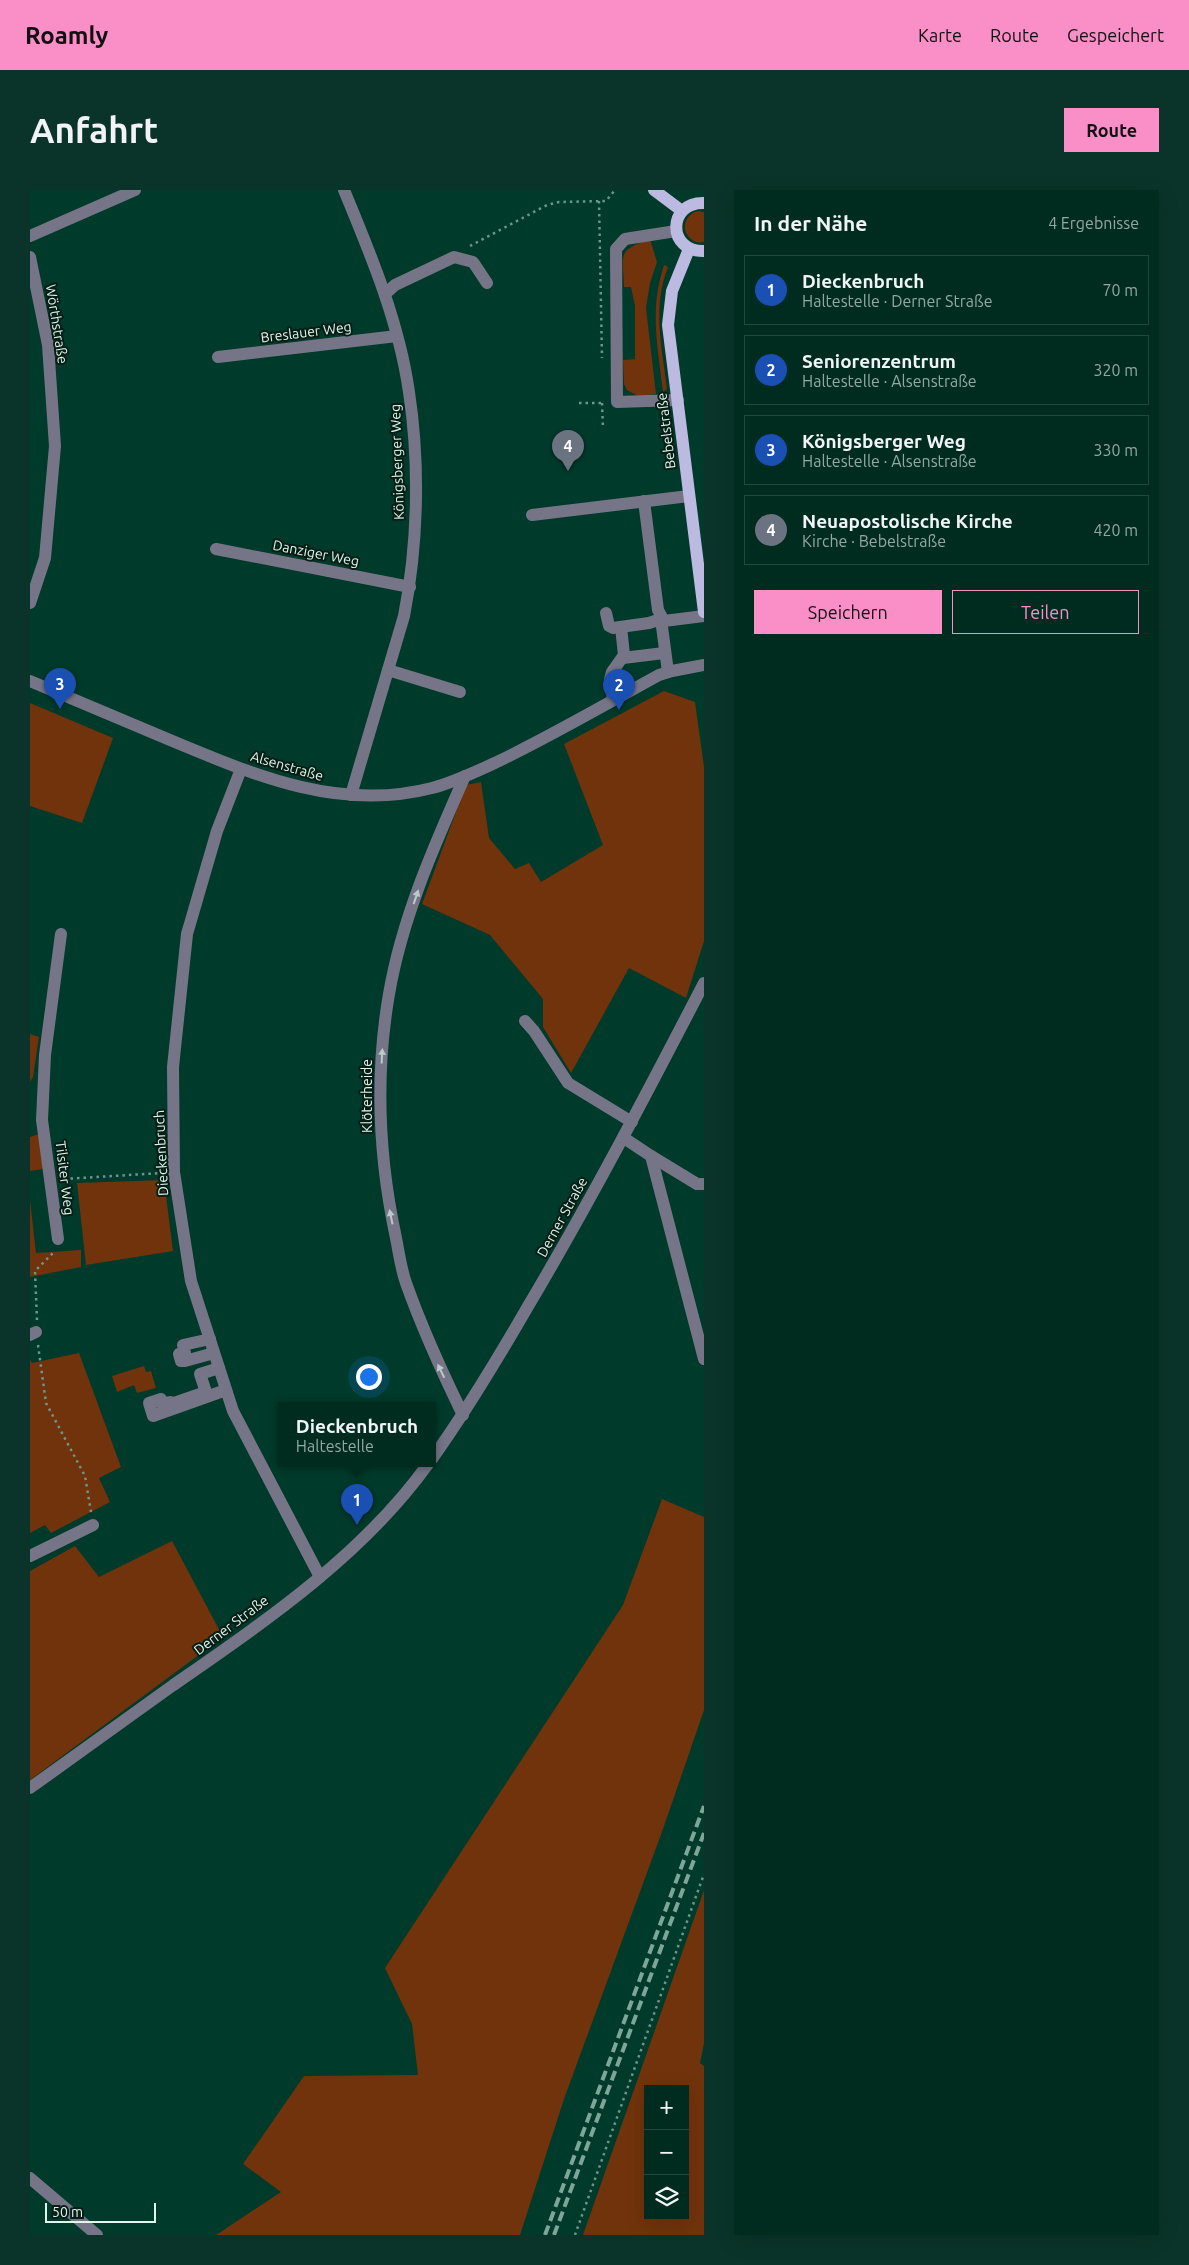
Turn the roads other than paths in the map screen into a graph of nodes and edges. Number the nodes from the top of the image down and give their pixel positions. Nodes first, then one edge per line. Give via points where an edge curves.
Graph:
1 (135, 190) edge
2 (344, 190) edge
3 (654, 190) edge
4 (704, 203) edge
5 (682, 211) junction
6 (676, 232) junction
7 (30, 236) edge
8 (689, 249) junction
9 (704, 251) edge
10 (30, 257) edge
11 (487, 283) dead end
12 (385, 294) junction
13 (397, 336) junction
14 (218, 357) dead end
15 (678, 400) junction
16 (689, 496) junction
17 (644, 502) junction
18 (532, 515) dead end
19 (216, 549) dead end
20 (410, 587) junction
21 (30, 603) edge
22 (606, 613) dead end
23 (704, 614) edge
24 (661, 619) junction
25 (621, 627) junction
26 (664, 653) junction
27 (623, 658) junction
28 (704, 665) edge
29 (388, 670) junction
30 (668, 672) junction
31 (30, 681) edge
32 (460, 692) dead end
33 (613, 700) junction
34 (241, 769) junction
35 (466, 776) junction
36 (351, 795) junction
37 (61, 934) dead end
38 (704, 983) edge
39 (525, 1021) dead end
40 (36, 1122) edge
41 (632, 1122) junction
42 (624, 1138) junction
43 (651, 1156) junction
44 (704, 1184) edge
45 (58, 1239) road end
46 (210, 1339) junction
47 (214, 1353) junction
48 (704, 1359) edge
49 (219, 1368) junction
50 (226, 1390) junction
51 (463, 1415) junction
52 (436, 1453) edge
53 (426, 1467) edge
54 (93, 1526) road end
55 (30, 1556) edge
56 (320, 1577) junction
57 (30, 1788) edge
58 (30, 2178) edge
59 (97, 2235) edge

1 - 7 street
2 - 12 street, Königsberger Weg
3 - 5 main road
4 - 5 main road via 696,203
5 - 6 main road
6 - 8 main road via 678,239
6 - 15 street via 625,239 616,249 617,402
8 - 9 main road
8 - 15 main road, Bebelstraße via 672,291 668,324
10 - 21 street, Wörthstraße via 48,345 55,446 45,558
11 - 12 street via 473,262 454,257 395,285
12 - 13 street, Königsberger Weg
13 - 14 street, Breslauer Weg
13 - 20 street, Königsberger Weg via 409,392 414,448 416,504
15 - 16 main road, Bebelstraße
16 - 17 street
16 - 23 main road, Bebelstraße
17 - 18 street
17 - 24 street
19 - 20 street, Danziger Weg
20 - 29 street, Königsberger Weg
22 - 25 street via 609,626
23 - 24 street via 671,622
24 - 25 street
24 - 26 street
25 - 27 street
26 - 27 street
26 - 30 street
27 - 33 street via 610,679
28 - 30 street, Alsenstraße
29 - 32 street
29 - 36 street, Königsberger Weg
30 - 33 street, Alsenstraße
31 - 34 street, Alsenstraße
33 - 35 street, Alsenstraße via 528,747
34 - 36 street, Alsenstraße via 294,787
34 - 46 street, Dieckenbruch via 217,831 187,934 173,1067 174,1172 191,1281
35 - 36 street, Alsenstraße via 410,792
51 -> 35 street, Klöterheide via 435,1359 406,1281 387,1196 380,1099 389,993 401,945 415,897
37 - 40 street, Tilsiter Weg
38 - 41 street, Derner Straße
39 - 41 street via 568,1083
40 - 45 street, Tilsiter Weg via 50,1180
41 - 42 street, Derner Straße
42 - 43 street
42 - 51 street, Derner Straße
43 - 44 street via 697,1184
43 - 48 street
46 - 47 street, Dieckenbruch
46 - 47 street via 183,1345 185,1352 179,1354 181,1361
47 - 49 street, Dieckenbruch
49 - 50 street, Dieckenbruch
49 - 50 street via 200,1374 206,1392 171,1404 162,1404 161,1399 149,1403 153,1416
50 - 56 street, Dieckenbruch via 233,1411
51 - 52 street, Derner Straße
53 - 56 street, Derner Straße via 386,1515
54 - 55 street
56 - 57 street, Derner Straße
58 - 59 street

